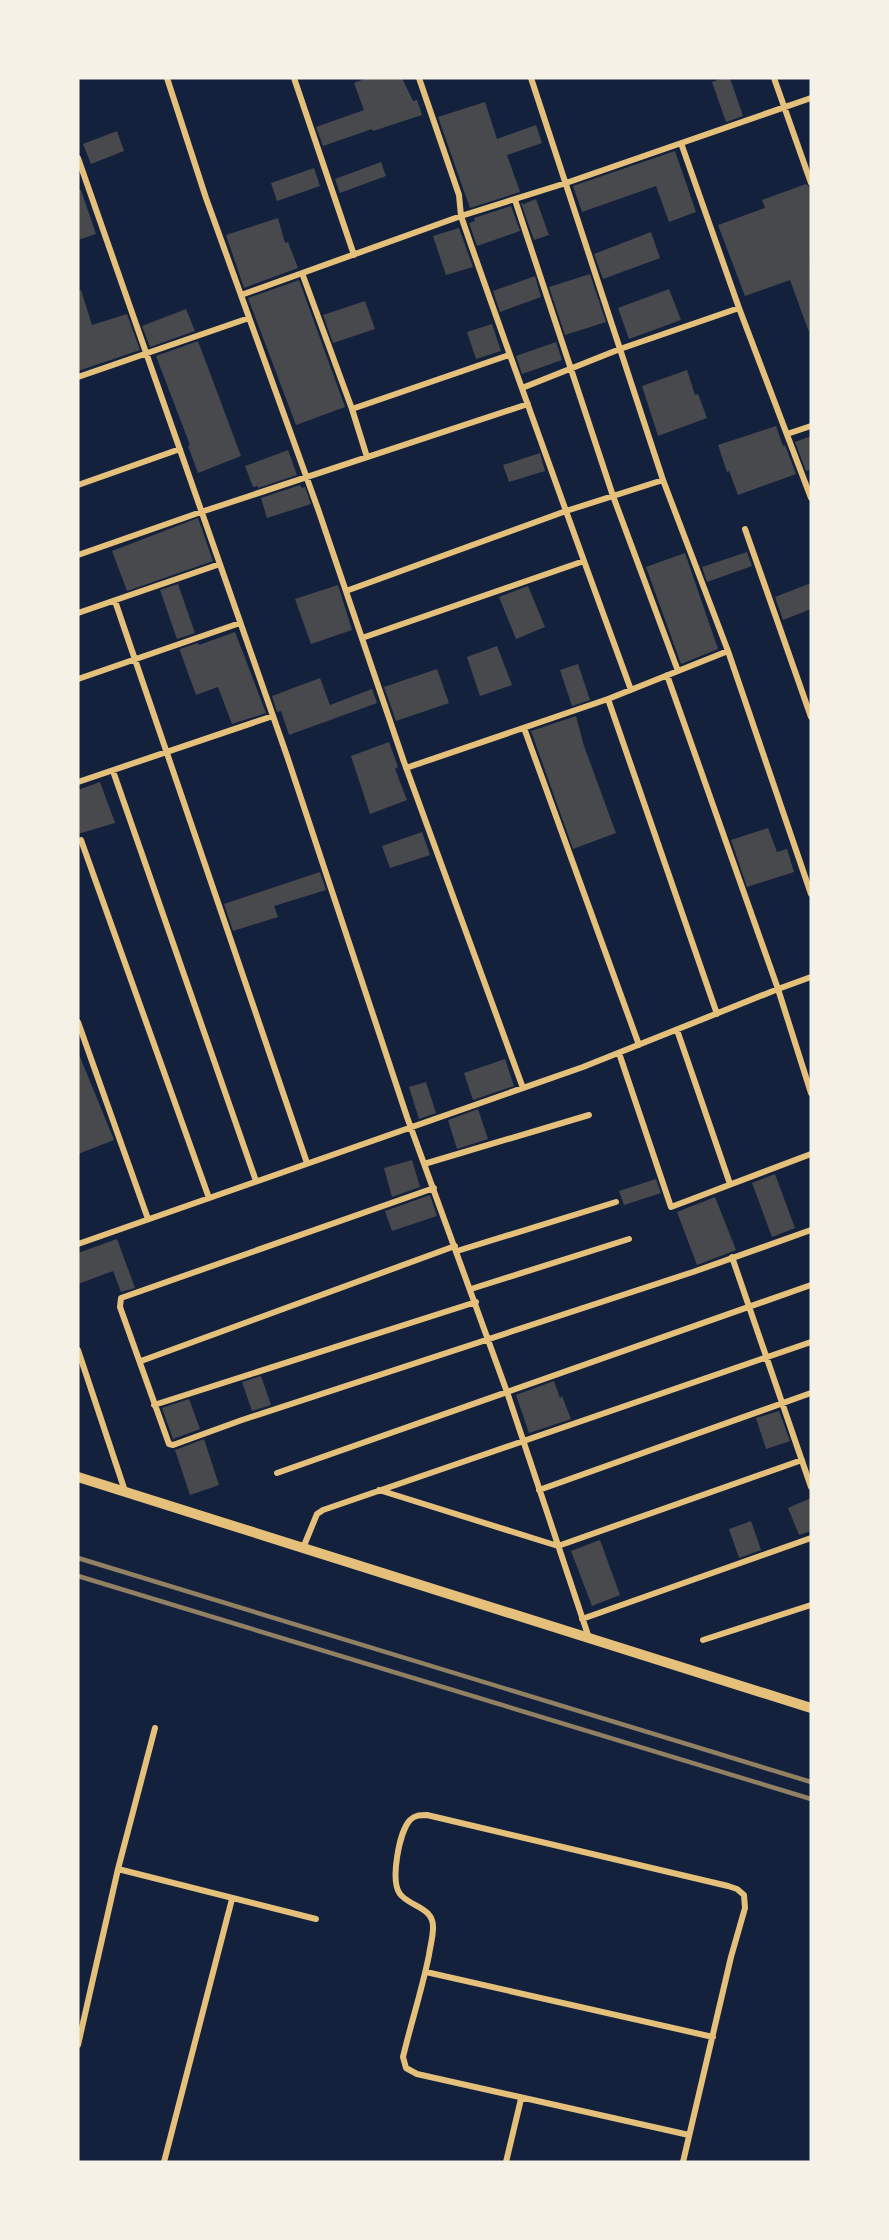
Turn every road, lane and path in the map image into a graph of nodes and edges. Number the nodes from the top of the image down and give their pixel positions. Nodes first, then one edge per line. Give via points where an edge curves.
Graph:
1 (167, 78) edge
2 (294, 78) edge
3 (419, 78) edge
4 (531, 78) edge
5 (774, 78) edge
6 (811, 98) edge
7 (784, 106) junction
8 (681, 143) junction
9 (78, 158) edge
10 (566, 183) junction
11 (811, 183) edge
12 (515, 200) junction
13 (461, 216) junction
14 (354, 255) junction
15 (302, 273) junction
16 (241, 295) junction
17 (739, 308) junction
18 (249, 318) junction
19 (620, 349) junction
20 (146, 354) junction
21 (509, 355) junction
22 (570, 369) junction
23 (78, 377) edge
24 (522, 388) junction
25 (528, 404) junction
26 (352, 409) junction
27 (811, 426) edge
28 (787, 434) junction
29 (180, 449) junction
30 (367, 457) junction
31 (307, 478) junction
32 (663, 480) junction
33 (78, 485) edge
34 (613, 496) junction
35 (811, 498) edge
36 (566, 511) junction
37 (201, 512) junction
38 (745, 529) dead end
39 (78, 555) edge
40 (584, 561) junction
41 (220, 564) junction
42 (346, 591) junction
43 (115, 601) junction
44 (78, 613) edge
45 (240, 623) junction
46 (362, 638) junction
47 (728, 651) junction
48 (134, 660) junction
49 (678, 671) junction
50 (667, 675) junction
51 (78, 679) edge
52 (631, 690) junction
53 (608, 699) junction
54 (273, 716) junction
55 (811, 717) edge
56 (524, 728) junction
57 (167, 751) junction
58 (406, 768) junction
59 (113, 771) junction
60 (78, 782) edge
61 (81, 840) dead end
62 (811, 894) edge
63 (811, 977) edge
64 (778, 989) junction
65 (717, 1014) junction
66 (78, 1022) edge
67 (677, 1030) junction
68 (639, 1045) junction
69 (619, 1053) junction
70 (523, 1088) junction
71 (811, 1093) edge
72 (589, 1115) dead end
73 (411, 1127) junction
74 (811, 1154) edge
75 (307, 1164) junction
76 (424, 1164) junction
77 (256, 1181) junction
78 (730, 1184) junction
79 (434, 1188) junction
80 (209, 1198) junction
81 (616, 1202) dead end
82 (148, 1219) junction
83 (811, 1230) edge
84 (629, 1239) dead end
85 (78, 1244) edge
86 (456, 1248) junction
87 (732, 1257) junction
88 (811, 1285) edge
89 (471, 1289) junction
90 (476, 1302) junction
91 (749, 1308) junction
92 (487, 1340) junction
93 (811, 1341) edge
94 (78, 1350) edge
95 (767, 1358) junction
96 (141, 1361) junction
97 (507, 1392) junction
98 (811, 1392) edge
99 (782, 1403) junction
100 (154, 1405) junction
101 (522, 1440) junction
102 (802, 1460) junction
103 (277, 1473) dead end
104 (78, 1477) edge
105 (811, 1487) edge
106 (379, 1490) junction
107 (539, 1490) junction
108 (126, 1492) junction
109 (811, 1538) edge
110 (558, 1546) junction
111 (303, 1548) junction
112 (811, 1605) edge
113 (582, 1619) junction
114 (589, 1638) junction
115 (703, 1640) dead end
116 (811, 1708) edge
117 (155, 1728) dead end
118 (118, 1869) junction
119 (232, 1899) junction
120 (316, 1919) dead end
121 (426, 1972) junction
122 (713, 2037) junction
123 (78, 2045) edge
124 (521, 2099) junction
125 (689, 2135) junction
126 (164, 2162) edge
127 (506, 2162) edge
128 (683, 2162) edge

1 - 16 street
2 - 14 street
3 - 13 street via 459,195
4 - 10 street
5 - 7 street
6 - 7 street
7 - 8 street
7 - 11 street
8 - 10 street
8 - 17 street
9 - 20 street
10 - 12 street
10 - 19 street
12 - 13 street
12 - 22 street
13 - 14 street
13 - 21 street
14 - 15 street
15 - 16 street
15 - 26 street
16 - 18 street
17 - 19 street
17 - 28 street
18 - 20 street
18 - 31 street
19 - 22 street
19 - 32 street
20 - 23 street
20 - 29 street
21 - 24 street
21 - 26 street
22 - 24 street
22 - 34 street
24 - 25 street
25 - 30 street
25 - 36 street
26 - 30 street
27 - 28 street
28 - 35 street
29 - 33 street
29 - 37 street
30 - 31 street
31 - 37 street
31 - 42 street
32 - 34 street
32 - 47 street
34 - 36 street
34 - 49 street
36 - 40 street
36 - 42 street
37 - 39 street
37 - 41 street
38 - 55 street
40 - 46 street
40 - 52 street
41 - 43 street
41 - 45 street
42 - 46 street
43 - 44 street
43 - 48 street
45 - 48 street
45 - 54 street
46 - 58 street
47 - 49 street
47 - 62 street
48 - 51 street
48 - 57 street
49 - 50 street
50 - 52 street
50 - 64 street
52 - 53 street
53 - 56 street
53 - 65 street
54 - 57 street
54 - 73 street
56 - 58 street
56 - 68 street
57 - 59 street
57 - 75 street
58 - 70 street
59 - 60 street
59 - 77 street
61 - 80 street
63 - 64 street
64 - 65 street
64 - 71 street
65 - 67 street
66 - 82 street
67 - 68 street
67 - 78 street
68 - 69 street
69 - 70 street
69 - 78 street via 671,1207
70 - 73 street
72 - 76 street
73 - 75 street
73 - 76 street
74 - 78 street
75 - 77 street
76 - 79 street
77 - 80 street
79 - 86 street
79 - 96 street via 121,1298 120,1307
80 - 82 street
81 - 86 street
82 - 85 street
83 - 87 street
84 - 89 street
86 - 89 street
86 - 96 street
87 - 91 street
87 - 92 street
88 - 91 street
89 - 90 street
90 - 92 street
90 - 100 street
91 - 95 street
91 - 97 street
92 - 97 street
92 - 100 street via 173,1445 168,1443
93 - 95 street
94 - 108 street
95 - 99 street
95 - 101 street
96 - 100 street
97 - 101 street
97 - 103 street
98 - 99 street
99 - 102 street
99 - 107 street
101 - 106 street
101 - 107 street
102 - 105 street
102 - 110 street
104 - 108 street
106 - 110 street
106 - 111 street via 317,1514
107 - 110 street
108 - 111 street
109 - 113 street
110 - 113 street
111 - 114 street
112 - 115 street
113 - 114 street
114 - 116 street
117 - 118 street
118 - 119 street
118 - 123 street
119 - 120 street
119 - 126 street
121 - 122 street
121 - 122 street via 434,1929 431,1918 403,1898 395,1875 408,1823 415,1816 427,1815 741,1891 745,1908
121 - 124 street via 403,2057 406,2068
122 - 125 street
124 - 125 street
124 - 127 street
125 - 128 street

